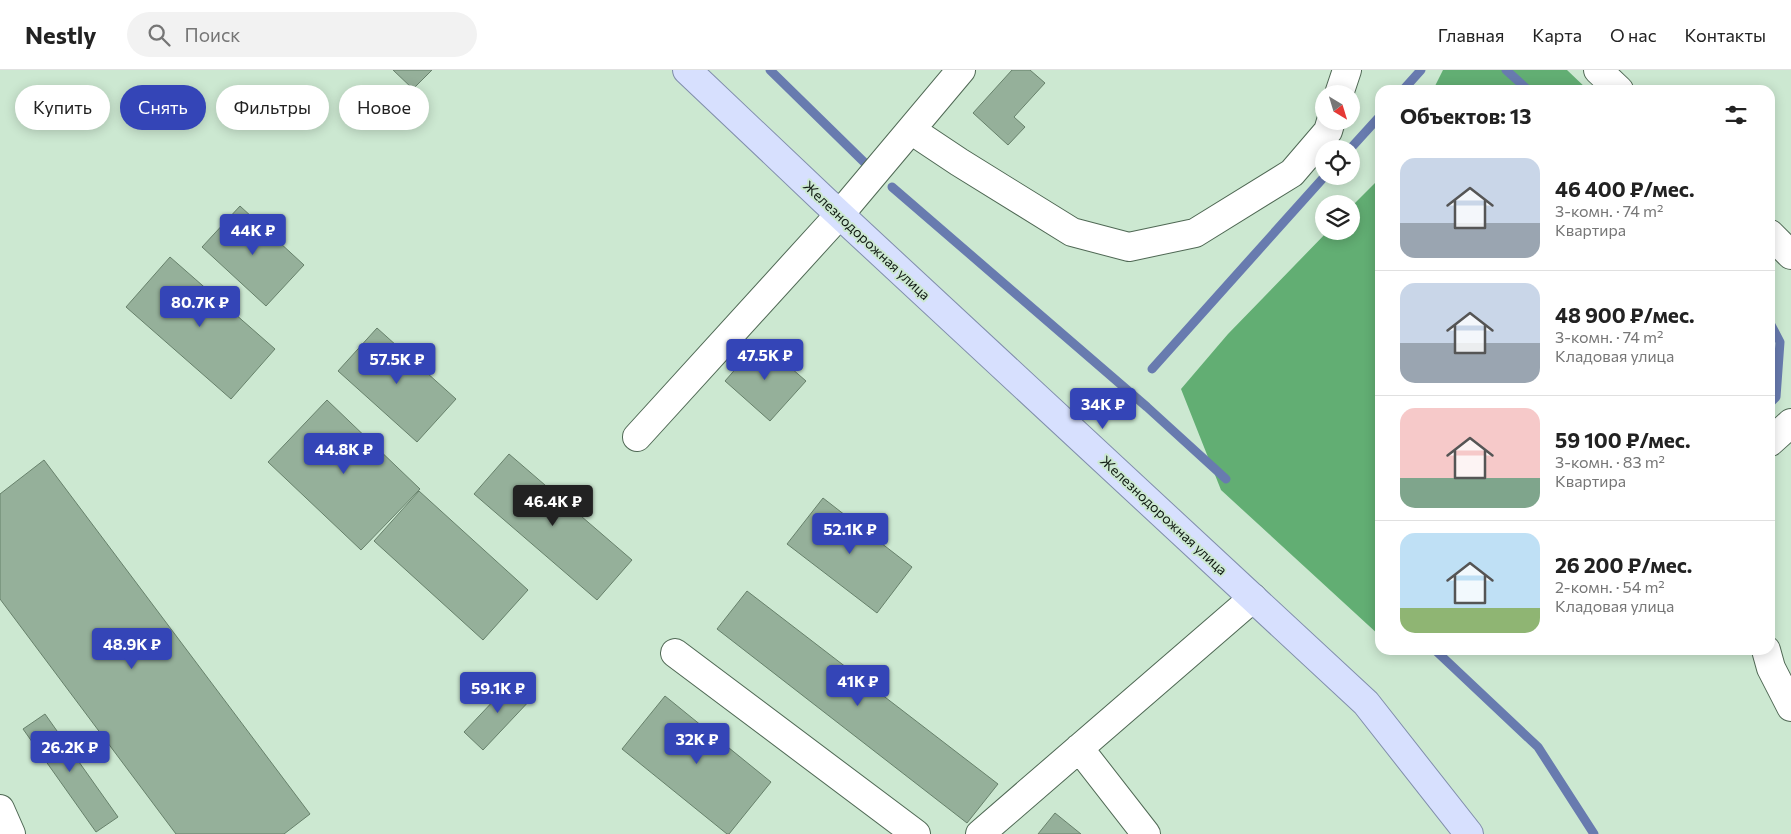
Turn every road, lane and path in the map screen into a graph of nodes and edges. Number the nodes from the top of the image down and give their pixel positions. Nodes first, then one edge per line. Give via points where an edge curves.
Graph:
1 (687, 70) edge
2 (961, 70) edge
3 (1347, 70) edge
4 (1598, 70) edge
5 (1343, 85) edge
6 (1614, 85) edge
7 (911, 130) junction
8 (1328, 130) edge
9 (840, 214) junction
10 (1775, 239) edge
11 (1791, 254) edge
12 (1791, 423) edge
13 (637, 437) dead end
14 (1775, 437) edge
15 (1253, 598) junction
16 (675, 653) dead end
17 (1767, 655) edge
18 (1791, 707) edge
19 (1079, 748) junction
20 (0, 809) edge
21 (900, 829) edge
22 (11, 834) edge
23 (980, 834) edge
24 (1146, 834) edge
25 (1469, 834) edge

1 - 9 main road, Железнодорожная улица
2 - 7 street
3 - 5 street
4 - 6 street
7 - 8 street via 1072,232 1128,247 1195,233 1292,173
7 - 9 street
9 - 13 street
9 - 15 main road, Железнодорожная улица
10 - 11 street
12 - 14 street
15 - 19 street
15 - 25 main road, Железнодорожная улица via 1366,703
16 - 21 street
17 - 18 street via 1770,668
19 - 23 street
19 - 24 street
20 - 22 street

